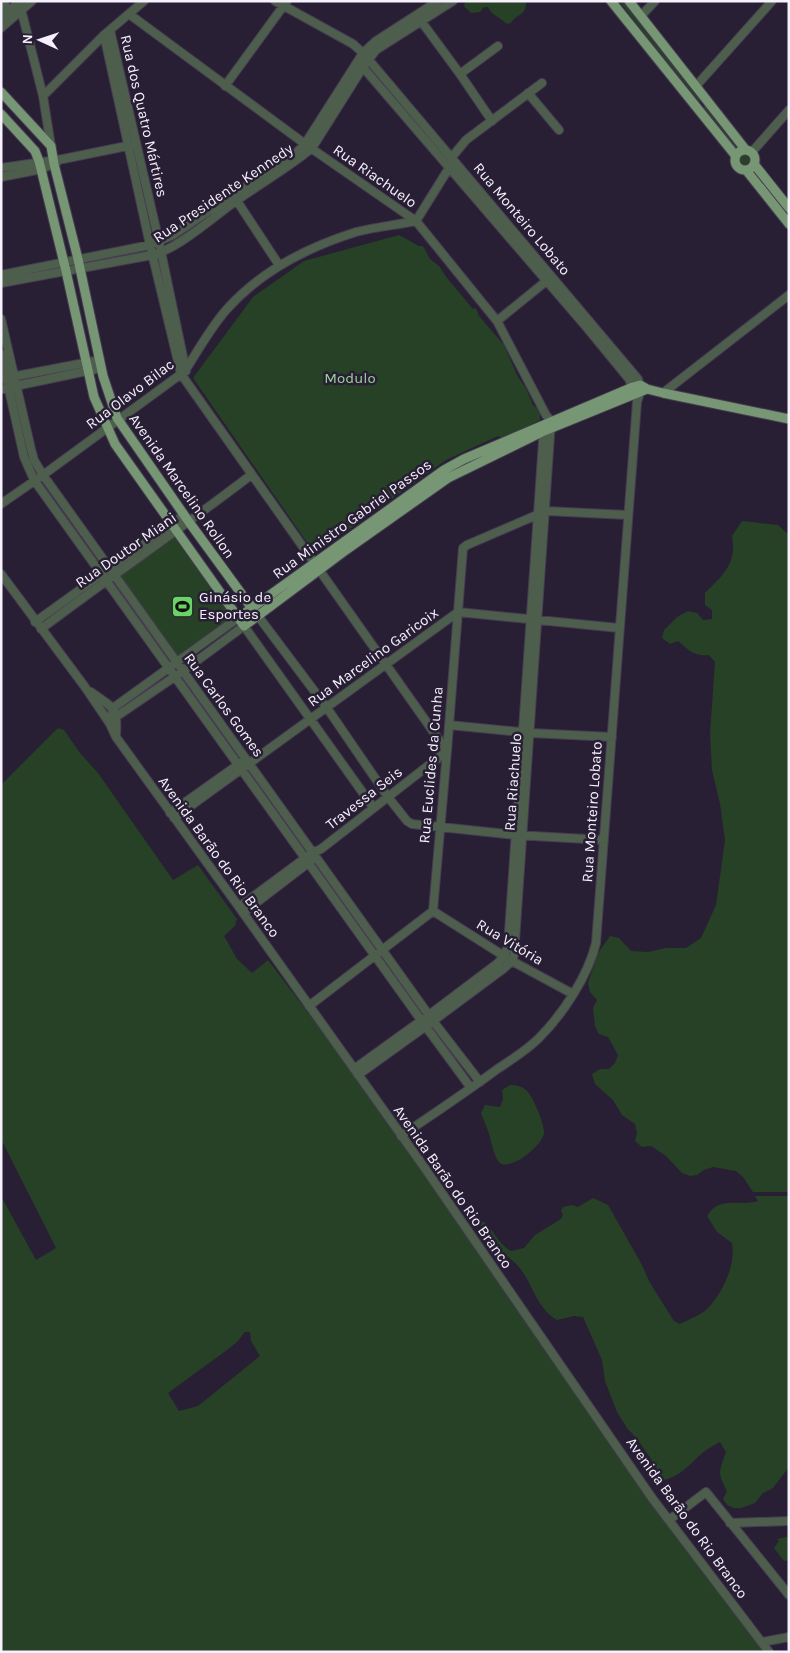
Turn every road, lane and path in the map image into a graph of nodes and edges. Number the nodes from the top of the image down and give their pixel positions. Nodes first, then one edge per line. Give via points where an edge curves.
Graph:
1 (4, 1) edge
2 (19, 1) edge
3 (32, 1) edge
4 (144, 1) edge
5 (275, 1) edge
6 (438, 1) edge
7 (453, 1) edge
8 (611, 1) edge
9 (629, 1) edge
10 (655, 1) edge
11 (772, 1) edge
12 (285, 4) edge
13 (22, 10) junction
14 (129, 14) junction
15 (641, 16) junction
16 (6, 17) edge
17 (421, 21) junction
18 (1, 28) edge
19 (107, 33) junction
20 (498, 46) dead end
21 (363, 60) junction
22 (460, 74) junction
23 (542, 83) dead end
24 (225, 86) junction
25 (696, 86) junction
26 (1, 92) edge
27 (528, 94) junction
28 (43, 96) junction
29 (707, 101) junction
30 (698, 108) junction
31 (789, 110) edge
32 (1, 114) edge
33 (21, 114) junction
34 (492, 121) junction
35 (11, 125) junction
36 (559, 130) dead end
37 (136, 144) junction
38 (51, 146) junction
39 (128, 146) junction
40 (308, 146) junction
41 (748, 150) junction
42 (736, 155) junction
43 (452, 157) junction
44 (53, 162) junction
45 (754, 164) junction
46 (40, 165) junction
47 (2, 168) edge
48 (449, 168) junction
49 (746, 170) junction
50 (2, 177) edge
51 (234, 197) junction
52 (789, 208) edge
53 (416, 221) junction
54 (789, 224) edge
55 (515, 238) junction
56 (159, 242) junction
57 (150, 245) junction
58 (161, 253) junction
59 (152, 255) junction
60 (79, 264) junction
61 (279, 265) junction
62 (65, 266) junction
63 (1, 275) edge
64 (22, 275) junction
65 (549, 278) junction
66 (1, 283) edge
67 (789, 295) edge
68 (167, 299) junction
69 (1, 319) edge
70 (497, 321) junction
71 (1, 354) edge
72 (100, 364) junction
73 (86, 367) junction
74 (183, 371) junction
75 (8, 377) edge
76 (9, 387) edge
77 (639, 392) junction
78 (662, 393) junction
79 (789, 419) edge
80 (118, 420) junction
81 (548, 424) junction
82 (107, 428) junction
83 (152, 470) junction
84 (43, 475) junction
85 (251, 475) junction
86 (34, 480) junction
87 (140, 480) junction
88 (1, 504) edge
89 (546, 511) junction
90 (537, 515) junction
91 (628, 515) junction
92 (187, 519) junction
93 (175, 528) junction
94 (317, 567) junction
95 (113, 571) junction
96 (1, 574) edge
97 (104, 578) junction
98 (252, 607) junction
99 (458, 612) junction
100 (258, 616) junction
101 (238, 618) junction
102 (530, 620) junction
103 (538, 621) junction
104 (35, 622) junction
105 (244, 626) junction
106 (619, 628) junction
107 (41, 629) junction
108 (176, 663) junction
109 (386, 663) junction
110 (169, 668) junction
111 (183, 671) junction
112 (175, 677) junction
113 (85, 687) junction
114 (113, 708) junction
115 (326, 708) junction
116 (118, 716) junction
117 (310, 719) junction
118 (110, 724) junction
119 (449, 726) junction
120 (527, 732) junction
121 (612, 737) junction
122 (116, 738) junction
123 (447, 751) junction
124 (247, 761) junction
125 (240, 767) junction
126 (388, 797) junction
127 (374, 808) junction
128 (172, 816) junction
129 (440, 827) junction
130 (519, 835) junction
131 (604, 840) junction
132 (310, 858) junction
133 (241, 910) junction
134 (432, 911) junction
135 (382, 949) junction
136 (374, 955) junction
137 (504, 956) junction
138 (512, 961) junction
139 (574, 994) junction
140 (309, 1006) junction
141 (431, 1018) junction
142 (424, 1023) junction
143 (356, 1072) junction
144 (480, 1082) junction
145 (472, 1088) junction
146 (401, 1136) junction
147 (669, 1520) junction
148 (789, 1521) edge
149 (730, 1524) junction
150 (789, 1595) edge
151 (789, 1637) edge
152 (762, 1642) junction
153 (769, 1652) edge

1 - 16 street
2 - 13 street, Avenida Marcelino Rollon
2 - 16 street
3 - 13 street
4 - 14 street
5 - 12 street
6 - 21 street, Rua Presidente Kennedy via 376,41
7 - 17 street, Rua Presidente Kennedy
8 - 30 main road
9 - 15 main road
10 - 15 street
11 - 25 street
12 - 21 street via 353,44
12 - 24 street
13 - 16 street
13 - 28 street, Avenida Marcelino Rollon
14 - 19 street
14 - 24 street, Rua Riachuelo
15 - 25 main road
16 - 18 street
17 - 21 street, Rua Presidente Kennedy
17 - 22 street
19 - 28 street
19 - 37 street, Rua dos Quatro Mártires
19 - 39 street, Rua dos Quatro Mártires
20 - 22 street
21 - 40 street, Rua Presidente Kennedy
21 - 43 street, Rua Monteiro Lobato
21 - 48 street, Rua Monteiro Lobato
22 - 34 street
23 - 27 street
24 - 40 street, Rua Riachuelo
25 - 29 main road
26 - 33 main road
27 - 34 street
27 - 36 street
28 - 38 street, Avenida Marcelino Rollon
29 - 30 main road
29 - 41 main road
30 - 42 main road
31 - 41 street
32 - 35 main road
33 - 35 main road
33 - 38 main road
34 - 43 street via 466,140
35 - 46 main road, Avenida Marcelino Rollon via 35,151
37 - 39 street
37 - 56 street, Rua dos Quatro Mártires
38 - 44 main road, Avenida Marcelino Rollon
39 - 44 street
39 - 57 street, Rua dos Quatro Mártires
40 - 51 street, Rua Presidente Kennedy via 300,159
40 - 53 street, Rua Riachuelo
41 - 42 main road via 741,150
41 - 45 main road via 755,158
42 - 49 main road via 736,166
43 - 55 street, Rua Monteiro Lobato
44 - 46 street
44 - 60 main road, Avenida Marcelino Rollon
45 - 49 main road
45 - 52 main road
46 - 47 street
46 - 50 street
46 - 62 main road, Avenida Marcelino Rollon
47 - 50 street
48 - 53 street
48 - 55 street, Rua Monteiro Lobato
49 - 54 main road
51 - 56 street, Rua Presidente Kennedy
51 - 58 street, Rua Presidente Kennedy
51 - 61 street
53 - 61 street, Rua Olavo Bilac via 357,232 302,252
53 - 70 street, Rua Riachuelo
55 - 65 street, Rua Monteiro Lobato
56 - 57 street, Rua Presidente Kennedy
56 - 58 street, Rua dos Quatro Mártires
57 - 59 street, Rua dos Quatro Mártires
57 - 60 street, Rua Presidente Kennedy
58 - 59 street, Rua Presidente Kennedy
58 - 68 street, Rua dos Quatro Mártires
59 - 60 street, Rua Presidente Kennedy
59 - 68 street, Rua dos Quatro Mártires
60 - 62 street, Rua Presidente Kennedy
60 - 72 main road, Avenida Marcelino Rollon
61 - 74 street, Rua Olavo Bilac via 227,309
62 - 64 street, Rua Presidente Kennedy
62 - 73 main road, Avenida Marcelino Rollon
63 - 64 street, Rua Presidente Kennedy
64 - 66 street, Rua Presidente Kennedy
65 - 70 street
65 - 77 street, Rua Monteiro Lobato via 638,379
67 - 78 street
68 - 74 street, Rua dos Quatro Mártires
69 - 75 street, Rua Carlos Gomes
70 - 81 street, Rua Riachuelo
71 - 75 street, Rua Carlos Gomes
72 - 73 street
72 - 80 main road, Avenida Marcelino Rollon
73 - 75 street
73 - 76 street
73 - 82 main road, Avenida Marcelino Rollon
74 - 80 street, Rua Olavo Bilac
74 - 85 street, Rua dos Quatro Mártires via 189,385
75 - 76 street, Rua Carlos Gomes
76 - 84 street, Rua Carlos Gomes via 34,460
76 - 86 street, Rua Carlos Gomes via 24,457
77 - 78 main road
77 - 81 main road, Rua Ministro Gabriel Passos
77 - 91 street, Rua Monteiro Lobato
78 - 79 main road
80 - 82 street, Rua Olavo Bilac
80 - 83 main road, Avenida Marcelino Rollon
81 - 89 street, Rua Riachuelo
81 - 90 street, Rua Riachuelo
81 - 94 main road, Rua Ministro Gabriel Passos via 444,470
82 - 84 street, Rua Olavo Bilac
82 - 87 main road, Avenida Marcelino Rollon
83 - 87 main road
83 - 92 main road, Avenida Marcelino Rollon
84 - 86 street, Rua Olavo Bilac
84 - 95 street, Rua Carlos Gomes
85 - 92 street, Rua Doutor Miani
85 - 94 street, Rua dos Quatro Mártires
86 - 88 street, Rua Olavo Bilac
86 - 97 street, Rua Carlos Gomes
87 - 93 main road, Avenida Marcelino Rollon
89 - 90 street
89 - 91 street
89 - 103 street, Rua Riachuelo
90 - 99 street, Rua Euclides da Cunha via 463,548
90 - 102 street, Rua Riachuelo
91 - 106 street, Rua Monteiro Lobato
92 - 93 street, Rua Doutor Miani
92 - 98 main road, Avenida Marcelino Rollon
93 - 95 street, Rua Doutor Miani
93 - 101 main road, Avenida Marcelino Rollon
94 - 98 main road, Rua Ministro Gabriel Passos
94 - 100 main road, Rua Ministro Gabriel Passos
94 - 109 street, Rua dos Quatro Mártires
95 - 97 street, Rua Doutor Miani
95 - 108 street, Rua Carlos Gomes
96 - 104 street, Avenida Barão do Rio Branco
97 - 104 street, Rua Doutor Miani
97 - 107 street, Rua Doutor Miani
97 - 110 street, Rua Carlos Gomes
98 - 100 main road, Avenida Marcelino Rollon
98 - 101 main road, Rua Ministro Gabriel Passos
99 - 102 street, Rua Marcelino Garicoix
99 - 109 street, Rua Marcelino Garicoix
99 - 119 street, Rua Euclides da Cunha
100 - 105 main road, Rua Ministro Gabriel Passos
100 - 115 street, Avenida Marcelino Rollon
101 - 105 main road, Avenida Marcelino Rollon
101 - 108 street, Rua Ministro Gabriel Passos
102 - 103 street, Rua Marcelino Garicoix
102 - 120 street, Rua Riachuelo
103 - 106 street, Rua Marcelino Garicoix
103 - 120 street, Rua Riachuelo
104 - 107 street, Avenida Barão do Rio Branco
105 - 111 street, Rua Ministro Gabriel Passos
105 - 117 street, Avenida Marcelino Rollon
106 - 121 street, Rua Monteiro Lobato
107 - 113 street, Avenida Barão do Rio Branco
108 - 110 street, Rua Ministro Gabriel Passos
108 - 111 street, Rua Carlos Gomes
109 - 115 street, Rua Marcelino Garicoix
109 - 123 street, Rua dos Quatro Mártires
110 - 112 street, Rua Carlos Gomes
110 - 114 street, Rua Ministro Gabriel Passos
111 - 112 street, Rua Ministro Gabriel Passos
111 - 124 street, Rua Carlos Gomes
112 - 116 street, Rua Ministro Gabriel Passos
112 - 125 street, Rua Carlos Gomes
113 - 114 street, Avenida Barão do Rio Branco
113 - 118 street, Avenida Barão do Rio Branco
114 - 116 street, Avenida Barão do Rio Branco
114 - 118 street
115 - 117 street, Rua Marcelino Garicoix
115 - 126 street, Avenida Marcelino Rollon
116 - 118 street, Rua Ministro Gabriel Passos
116 - 122 street
117 - 124 street, Rua Marcelino Garicoix
117 - 127 street, Avenida Marcelino Rollon
118 - 122 street, Avenida Barão do Rio Branco
119 - 120 street
119 - 123 street, Rua Euclides da Cunha
120 - 121 street
120 - 130 street, Rua Riachuelo
121 - 131 street, Rua Monteiro Lobato
122 - 128 street, Avenida Barão do Rio Branco
123 - 126 street, Travessa Seis
123 - 129 street, Rua Euclides da Cunha
124 - 125 street, Rua Marcelino Garicoix
124 - 132 street, Rua Carlos Gomes
125 - 128 street, Rua Marcelino Garicoix
125 - 132 street, Rua Carlos Gomes
126 - 127 street, Travessa Seis
126 - 129 street, Avenida Marcelino Rollon via 407,822
127 - 132 street, Travessa Seis
128 - 133 street, Avenida Barão do Rio Branco
129 - 130 street, Avenida Marcelino Rollon
129 - 134 street, Rua Euclides da Cunha
130 - 131 street, Avenida Marcelino Rollon
130 - 137 street, Rua Riachuelo via 508,946
130 - 138 street, Rua Riachuelo
131 - 139 street, Rua Monteiro Lobato via 596,943
132 - 133 street, Travessa Seis
132 - 135 street, Rua Carlos Gomes
132 - 136 street, Rua Carlos Gomes
133 - 140 street, Avenida Barão do Rio Branco
134 - 135 street
134 - 137 street, Rua Vitória
135 - 136 street
135 - 141 street, Rua Carlos Gomes
136 - 140 street
136 - 142 street, Rua Carlos Gomes
137 - 138 street, Rua Vitória
137 - 141 street
138 - 139 street, Rua Vitória
138 - 141 street
139 - 144 street, Rua Monteiro Lobato via 531,1046
140 - 143 street, Avenida Barão do Rio Branco
141 - 142 street
141 - 144 street, Rua Carlos Gomes
142 - 143 street
142 - 145 street, Rua Carlos Gomes
143 - 146 street, Avenida Barão do Rio Branco
144 - 145 street, Rua Monteiro Lobato
145 - 146 street, Rua Monteiro Lobato
146 - 147 street, Avenida Barão do Rio Branco
147 - 149 street via 706,1492
147 - 152 street, Avenida Barão do Rio Branco
148 - 149 street
149 - 150 street
151 - 152 street
152 - 153 street, Avenida Barão do Rio Branco

